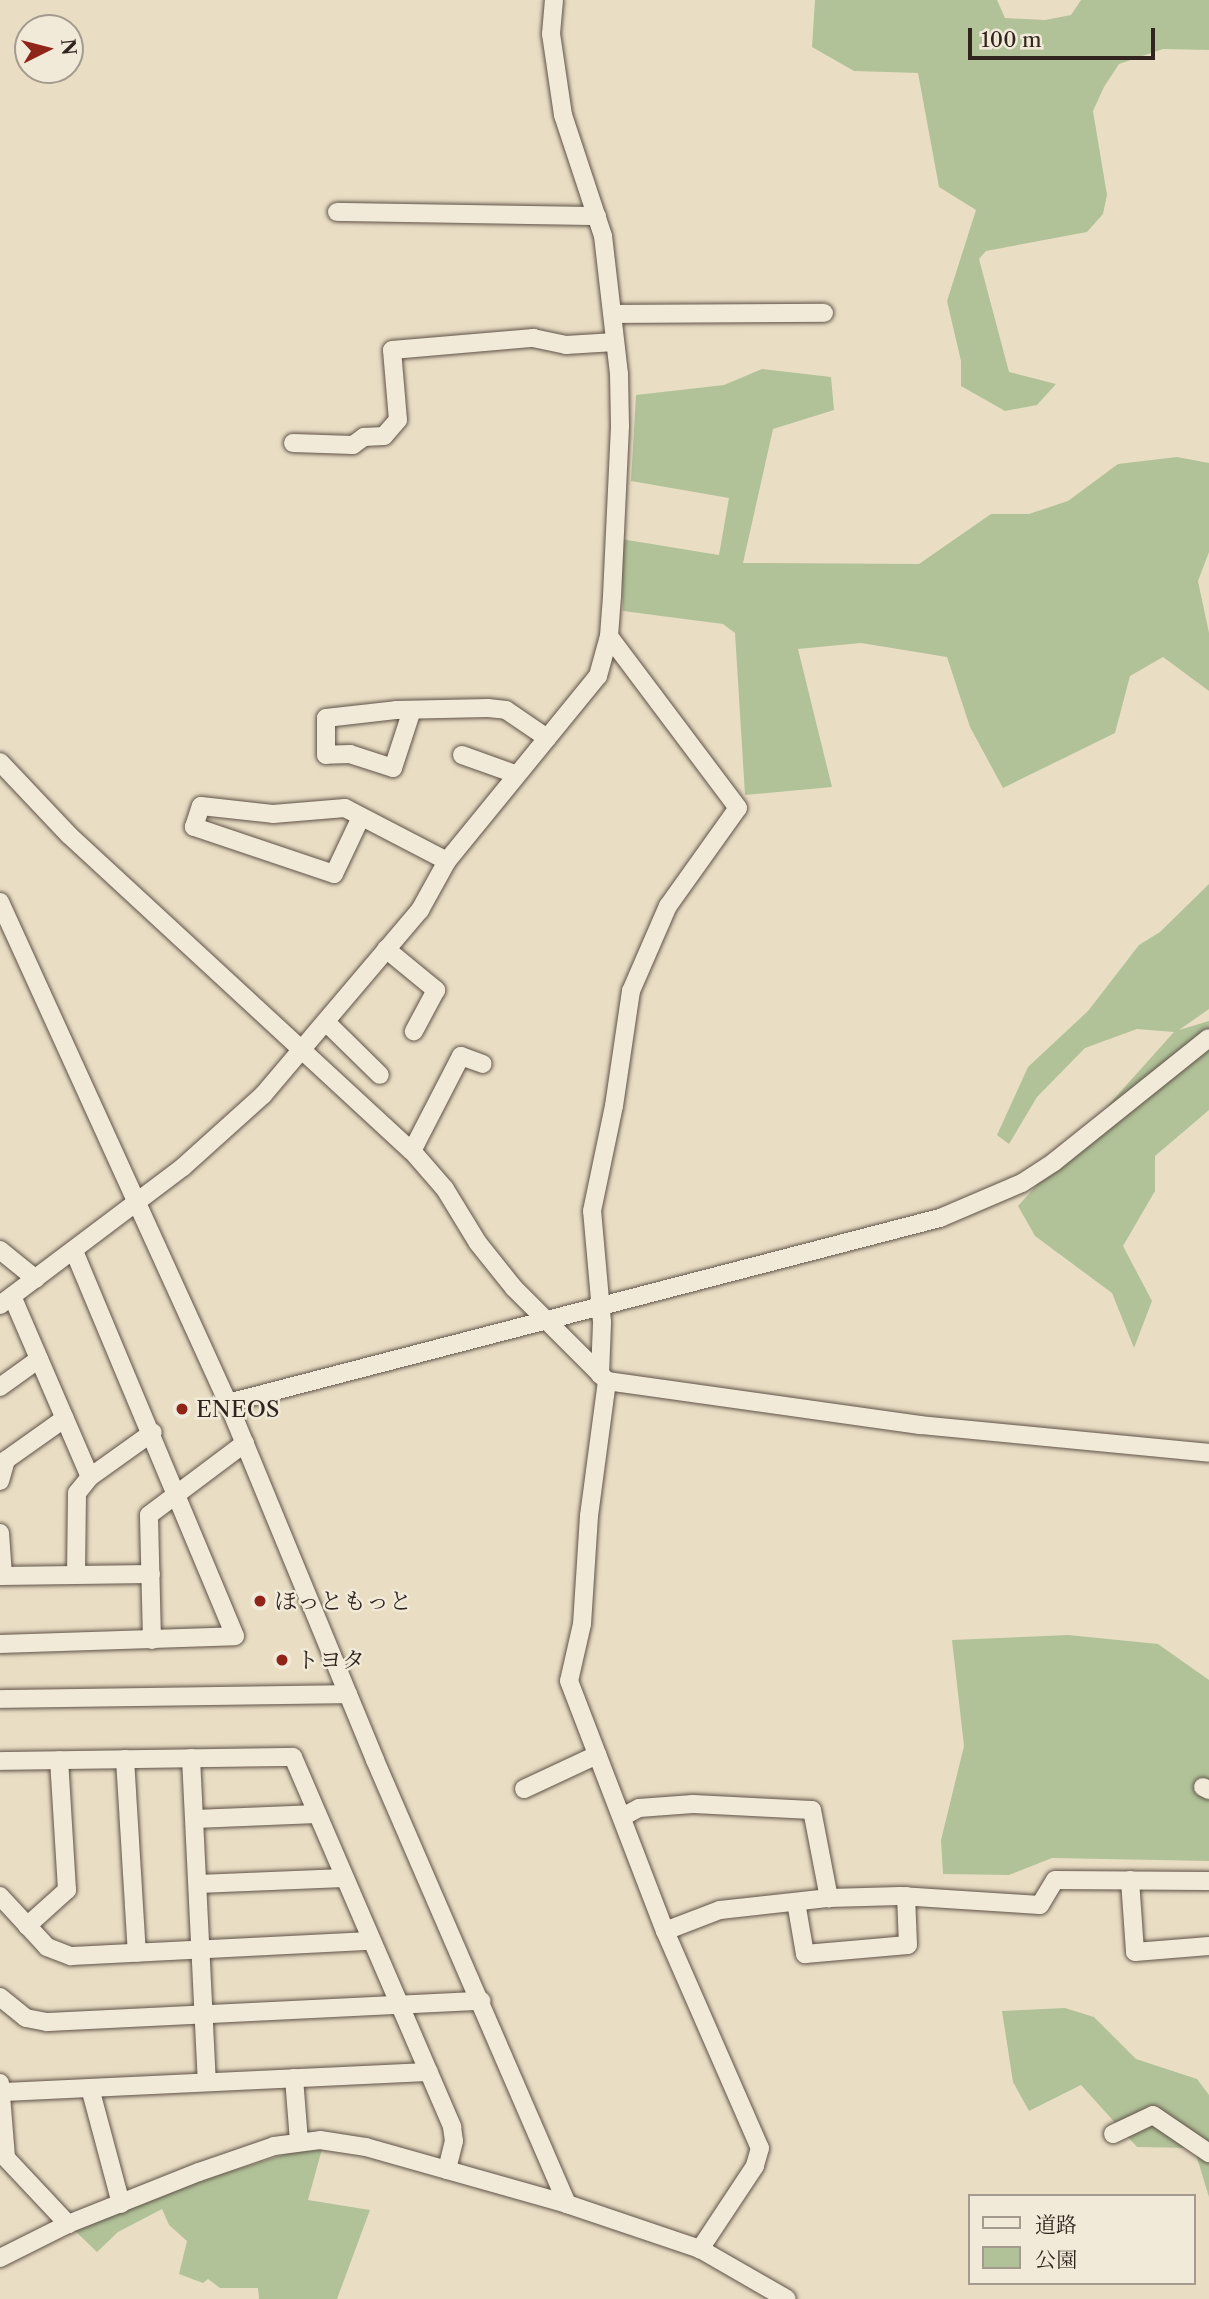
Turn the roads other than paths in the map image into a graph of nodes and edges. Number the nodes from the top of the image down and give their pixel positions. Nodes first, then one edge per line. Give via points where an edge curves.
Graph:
1 (554, 0) edge
2 (337, 212) dead end
3 (597, 216) junction
4 (824, 313) dead end
5 (613, 314) junction
6 (615, 342) junction
7 (293, 443) dead end
8 (609, 636) junction
9 (412, 710) junction
10 (547, 738) junction
11 (462, 755) dead end
12 (0, 762) edge
13 (515, 774) junction
14 (362, 817) junction
15 (447, 861) junction
16 (0, 902) edge
17 (386, 949) junction
18 (327, 1023) junction
19 (414, 1031) dead end
20 (1209, 1038) edge
21 (303, 1050) junction
22 (483, 1064) dead end
23 (380, 1075) dead end
24 (412, 1151) junction
25 (138, 1203) junction
26 (0, 1250) edge
27 (74, 1251) junction
28 (36, 1279) junction
29 (6, 1301) edge
30 (598, 1305) junction
31 (544, 1318) junction
32 (39, 1359) junction
33 (603, 1378) junction
34 (0, 1387) edge
35 (228, 1403) junction
36 (65, 1418) junction
37 (153, 1432) junction
38 (245, 1443) junction
39 (1209, 1452) edge
40 (90, 1478) junction
41 (0, 1481) edge
42 (178, 1492) junction
43 (0, 1533) edge
44 (151, 1574) junction
45 (76, 1575) junction
46 (1, 1576) edge
47 (152, 1640) junction
48 (0, 1644) edge
49 (348, 1694) junction
50 (0, 1699) edge
51 (597, 1755) junction
52 (191, 1758) junction
53 (125, 1759) junction
54 (0, 1760) edge
55 (59, 1760) junction
56 (524, 1788) dead end
57 (317, 1814) junction
58 (622, 1817) junction
59 (194, 1819) junction
60 (344, 1878) junction
61 (1130, 1880) junction
62 (1209, 1881) edge
63 (198, 1884) junction
64 (0, 1896) edge
65 (906, 1896) junction
66 (829, 1898) junction
67 (796, 1902) junction
68 (27, 1926) junction
69 (666, 1931) junction
70 (371, 1941) junction
71 (1209, 1946) edge
72 (201, 1949) junction
73 (137, 1953) junction
74 (481, 2001) junction
75 (2, 2003) edge
76 (400, 2005) junction
77 (204, 2015) junction
78 (429, 2072) junction
79 (294, 2078) junction
80 (207, 2082) junction
81 (1, 2088) edge
82 (90, 2088) junction
83 (1113, 2134) dead end
84 (299, 2141) junction
85 (1209, 2153) edge
86 (447, 2170) junction
87 (121, 2204) junction
88 (567, 2204) junction
89 (68, 2224) junction
90 (699, 2249) junction
91 (0, 2258) edge
92 (788, 2299) edge

1 - 3 street via 551,34 563,115
2 - 3 street
3 - 5 street
4 - 5 street
5 - 6 street
6 - 7 street via 566,345 533,338 392,350 398,420 384,436 364,437 353,445
6 - 8 street via 620,426
8 - 10 street via 598,676
8 - 30 street via 738,808 668,906 631,991 592,1211
9 - 9 street via 326,718 326,755 350,754 393,768
9 - 10 street via 506,710
10 - 13 street
11 - 13 street
12 - 21 street via 69,835
13 - 15 street
14 - 14 street via 345,808 273,814 201,806 194,827 334,874
14 - 15 street
15 - 17 street via 420,910
16 - 25 street
17 - 18 street
17 - 19 street via 436,990
18 - 21 street
18 - 23 street
20 - 30 street via 1054,1162 984,1201 940,1218
21 - 24 street
21 - 25 street via 214,1142
22 - 24 street via 461,1056
24 - 31 street via 446,1189 478,1243
25 - 27 street
25 - 35 street
26 - 28 street
27 - 28 street
27 - 37 street
28 - 29 street
29 - 32 street
30 - 31 street
30 - 33 street
31 - 33 street
31 - 35 street
32 - 34 street
32 - 36 street
33 - 39 street via 920,1425
33 - 51 street via 582,1624 569,1682
35 - 38 street
36 - 40 street
36 - 41 street via 6,1460
37 - 40 street
37 - 42 street
38 - 42 street
38 - 49 street
40 - 45 street via 74,1502
42 - 44 street via 149,1515
42 - 47 street via 235,1636
43 - 46 street
44 - 45 street
44 - 47 street
45 - 46 street
47 - 48 street
49 - 50 street
49 - 74 street
51 - 56 street
51 - 58 street
52 - 53 street
52 - 57 street via 293,1757
52 - 59 street
53 - 55 street
53 - 73 street
54 - 55 street
55 - 68 street via 67,1890
57 - 59 street
57 - 60 street
58 - 66 street via 639,1808 693,1804 812,1810
58 - 69 street
59 - 63 street
60 - 63 street
60 - 70 street
61 - 62 street
61 - 65 street via 1055,1880 1040,1905
61 - 71 street via 1135,1952
63 - 72 street
64 - 68 street
65 - 66 street
65 - 67 street via 908,1945 805,1954
66 - 67 street
67 - 69 street via 720,1910
68 - 73 street via 51,1951 65,1956
69 - 90 street via 760,2148 755,2166
70 - 72 street
70 - 76 street
72 - 73 street
72 - 77 street
74 - 76 street
74 - 88 street
75 - 77 street via 26,2018 47,2022
76 - 77 street
76 - 78 street
77 - 80 street
78 - 79 street
78 - 86 street via 452,2127 454,2141
79 - 80 street
79 - 84 street
80 - 82 street
81 - 82 street
81 - 89 street via 6,2158
82 - 87 street
83 - 85 street via 1153,2115
84 - 86 street via 341,2142
84 - 87 street via 245,2155
86 - 88 street
87 - 89 street
88 - 90 street
89 - 91 street
90 - 92 street

